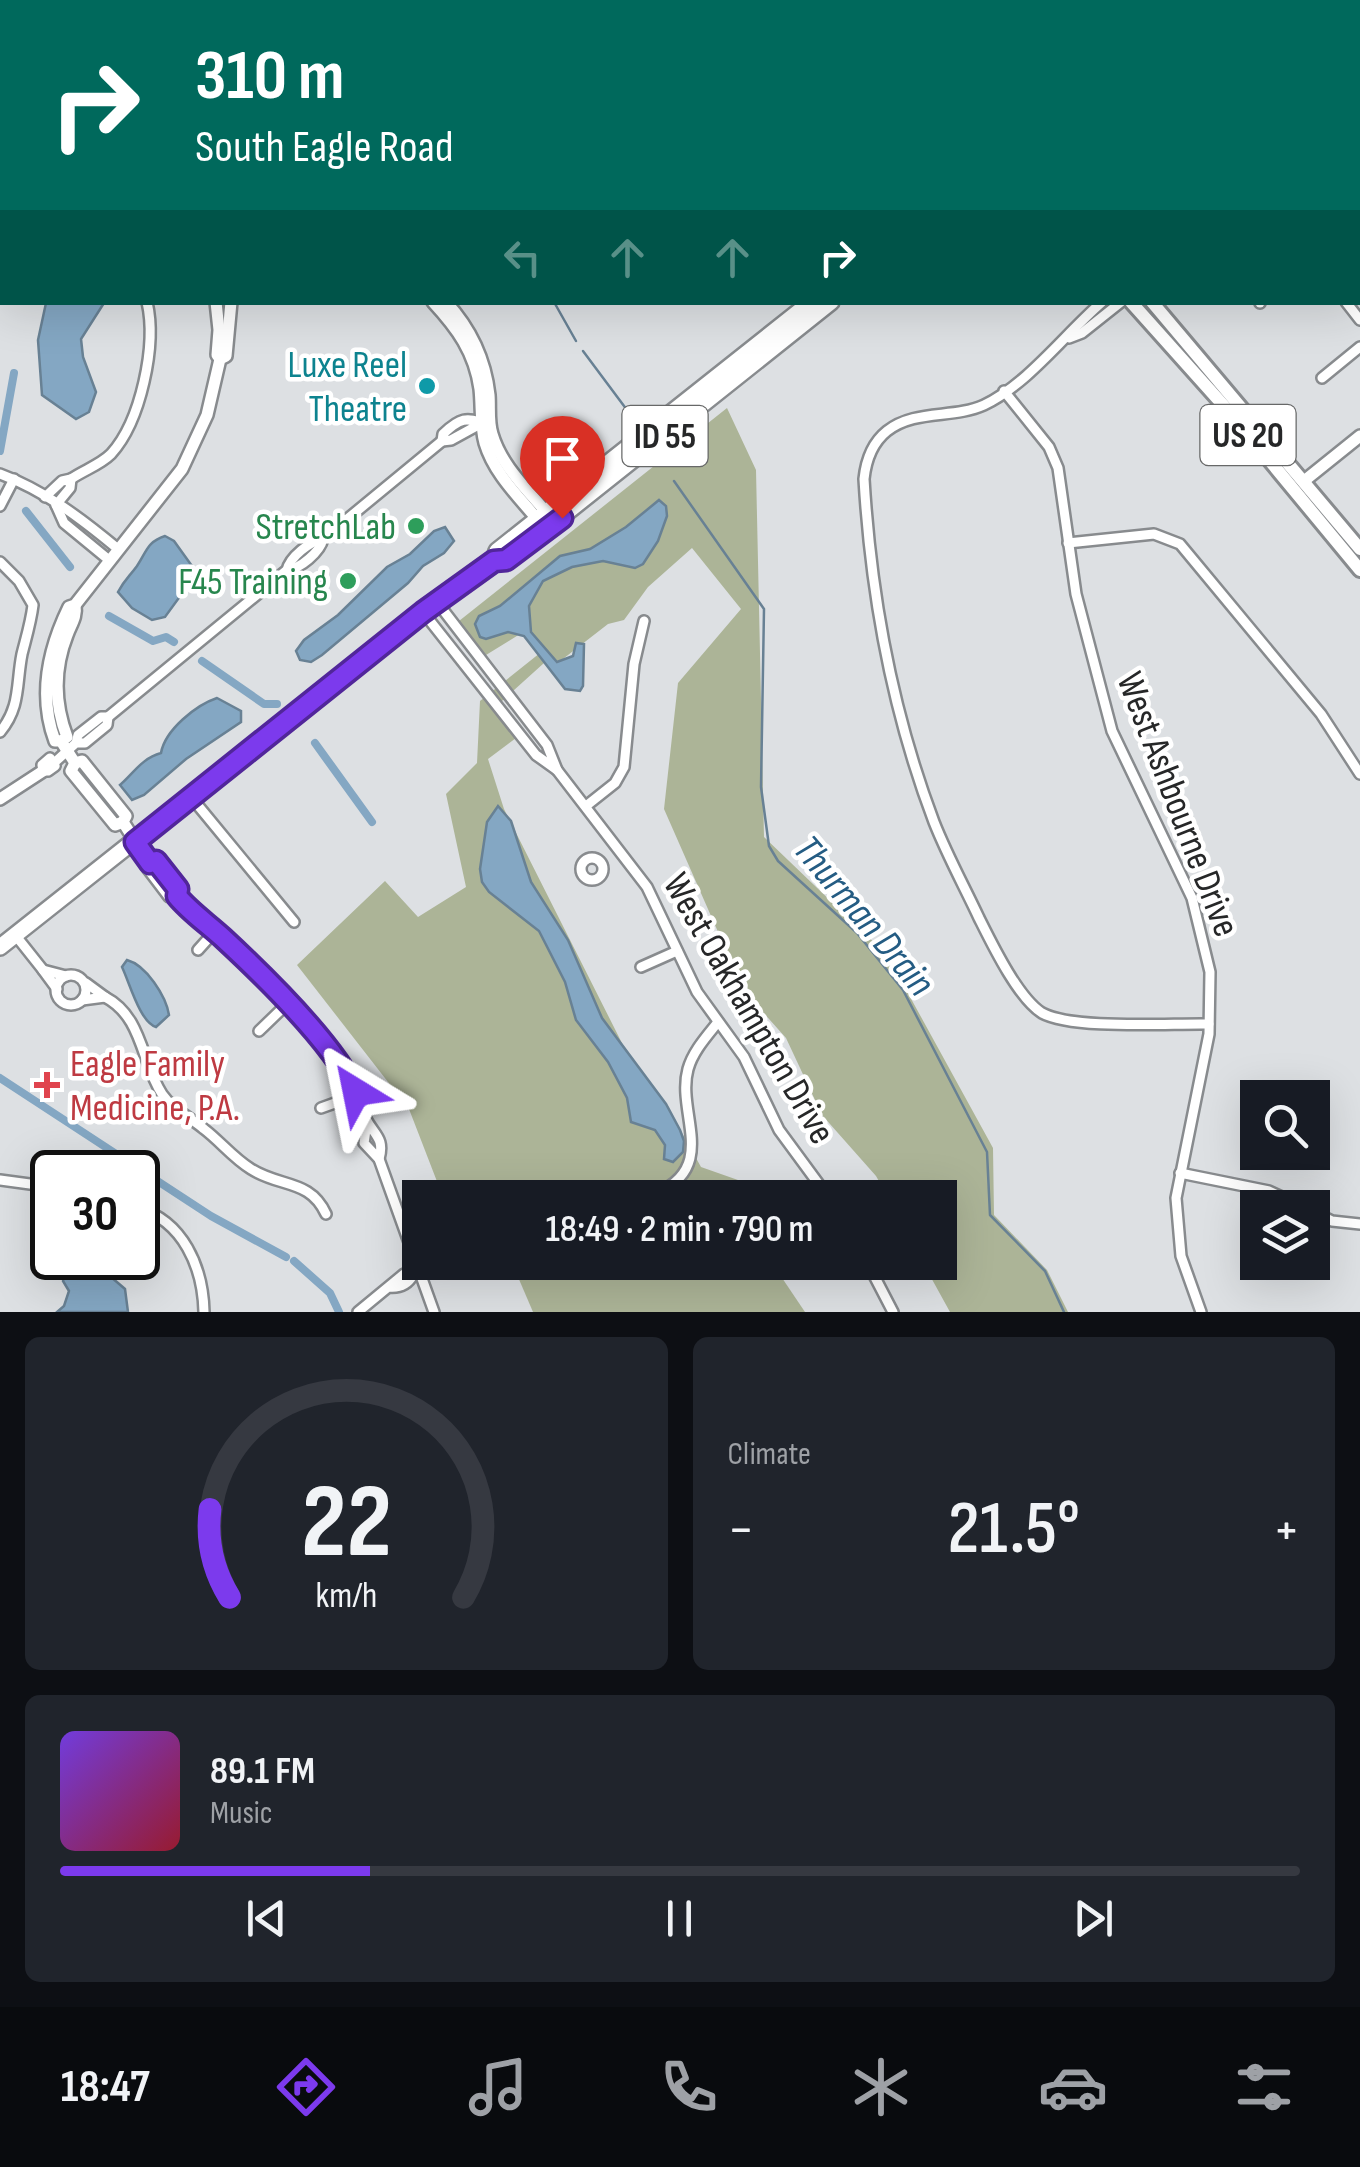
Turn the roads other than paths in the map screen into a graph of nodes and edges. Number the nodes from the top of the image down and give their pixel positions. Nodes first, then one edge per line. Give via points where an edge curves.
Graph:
1 (148, 305) edge
2 (216, 305) edge
3 (231, 305) edge
4 (441, 305) edge
5 (807, 305) edge
6 (828, 305) edge
7 (1099, 305) edge
8 (1118, 305) edge
9 (1134, 305) edge
10 (1154, 305) edge
11 (1066, 339) junction
12 (1360, 347) edge
13 (220, 359) junction
14 (1322, 378) dead end
15 (1004, 391) junction
16 (486, 423) junction
17 (1360, 436) edge
18 (640, 447) junction
19 (0, 474) edge
20 (14, 479) junction
21 (71, 480) junction
22 (1304, 482) junction
23 (45, 497) junction
24 (1301, 499) junction
25 (56, 505) junction
26 (0, 506) edge
27 (541, 522) junction
28 (1068, 543) junction
29 (118, 549) junction
30 (1360, 550) edge
31 (108, 560) junction
32 (1360, 561) edge
33 (0, 562) edge
34 (1360, 570) edge
35 (430, 608) junction
36 (644, 621) dead end
37 (0, 732) edge
38 (70, 750) junction
39 (43, 770) joint
40 (557, 770) junction
41 (1360, 774) edge
42 (191, 797) junction
43 (0, 799) edge
44 (586, 806) junction
45 (135, 842) junction
46 (618, 848) junction
47 (600, 861) dead end
48 (294, 922) dead end
49 (214, 931) junction
50 (16, 936) junction
51 (0, 947) edge
52 (198, 950) dead end
53 (677, 951) junction
54 (642, 967) dead end
55 (43, 970) junction
56 (66, 976) junction
57 (84, 983) junction
58 (57, 990) junction
59 (105, 997) junction
60 (82, 1000) junction
61 (287, 1004) junction
62 (718, 1022) junction
63 (1209, 1024) junction
64 (259, 1031) dead end
65 (357, 1095) junction
66 (321, 1108) dead end
67 (367, 1123) junction
68 (379, 1159) junction
69 (1180, 1173) junction
70 (0, 1180) edge
71 (675, 1180) edge
72 (816, 1180) edge
73 (30, 1184) edge
74 (1264, 1190) edge
75 (326, 1214) dead end
76 (160, 1218) edge
77 (1330, 1220) edge
78 (1360, 1224) edge
79 (402, 1228) edge
80 (411, 1280) edge
81 (420, 1280) edge
82 (876, 1280) edge
83 (204, 1312) edge
84 (358, 1312) edge
85 (434, 1312) edge
86 (892, 1312) edge
87 (1201, 1312) edge

1 - 21 street via 146,361 132,422 108,458
2 - 13 street
3 - 13 street via 226,356
4 - 16 street via 463,321 481,356
5 - 18 highway
6 - 18 highway, ID 55
7 - 11 street
8 - 11 street
9 - 24 main road, US 20
10 - 22 main road, US 20
11 - 15 street
12 - 14 street
13 - 29 street via 208,415 182,468
15 - 28 street, West Ashbourne Drive via 1058,468
15 - 63 street via 970,410 904,421 880,437 866,464 878,616 916,768 992,944 1028,1001 1043,1013 1074,1021
16 - 27 street
16 - 38 street via 463,419 443,434 321,547
17 - 22 street
18 - 27 highway, ID 55
18 - 27 highway, ID 55
19 - 20 street
20 - 23 street
20 - 26 street
21 - 23 street
21 - 25 street
22 - 30 main road, US 20
23 - 25 street
24 - 32 main road
24 - 34 main road, US 20
25 - 29 street
25 - 31 street via 64,523
27 - 35 highway, ID 55 via 506,560 494,561
28 - 41 street via 1154,534 1180,544 1321,714
28 - 63 street, West Ashbourne Drive via 1112,731 1192,898 1210,972
29 - 31 street
31 - 38 street via 69,607 48,663 48,723 55,741
33 - 37 street via 33,605 17,705
35 - 40 street, West Oakhampton Drive via 546,746
35 - 40 street, West Oakhampton Drive via 536,755
35 - 42 highway, ID 55
36 - 44 street via 624,767
38 - 39 street
38 - 45 street via 70,771
39 - 43 street
40 - 44 street, West Oakhampton Drive
42 - 45 highway, ID 55
42 - 48 street
44 - 46 street, West Oakhampton Drive
45 - 49 street via 169,897 177,896
45 - 50 highway, ID 55
46 - 47 street, West Oakhampton Drive
46 - 53 street, West Oakhampton Drive via 647,887
49 - 52 street
49 - 61 street
50 - 51 highway, ID 55
50 - 55 street
53 - 54 street
53 - 62 street, West Oakhampton Drive
55 - 56 street
55 - 58 street
56 - 57 street
56 - 58 street
57 - 59 street
57 - 60 street
58 - 60 street via 64,1003
59 - 60 street
59 - 75 street via 128,1015 170,1104 252,1170 318,1196
61 - 64 street
61 - 65 street
62 - 71 street via 688,1070 693,1135
62 - 72 street, West Oakhampton Drive
63 - 69 street, West Ashbourne Drive
65 - 66 street
65 - 67 street
67 - 68 street via 382,1141
67 - 68 street via 364,1143
68 - 79 street
69 - 74 street
69 - 87 street, West Ashbourne Drive via 1176,1224
70 - 73 street
76 - 83 street via 182,1237
77 - 78 street
80 - 84 street via 389,1287
81 - 85 street
82 - 86 street

